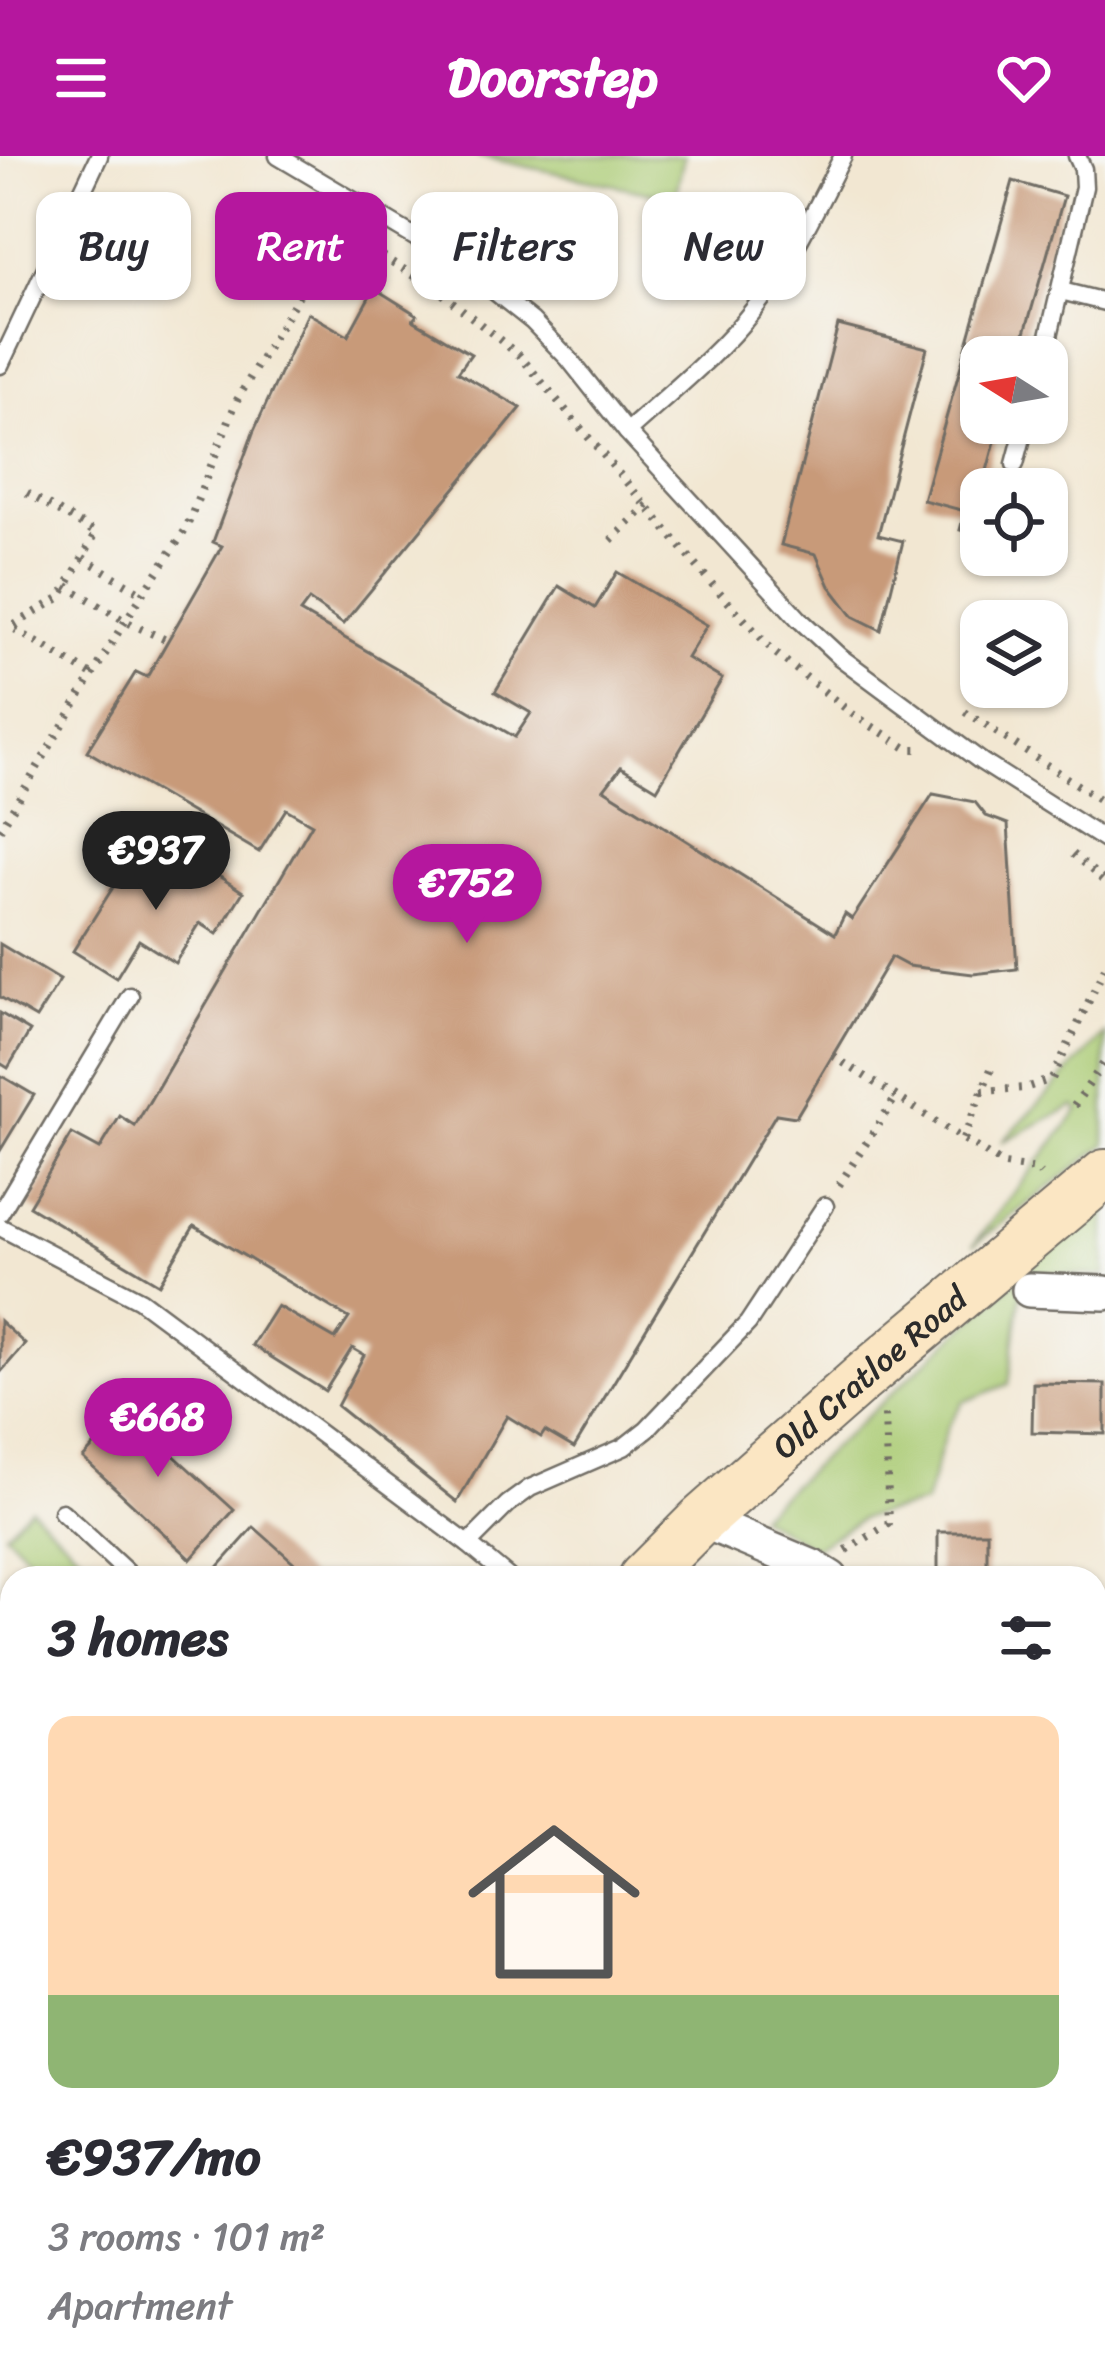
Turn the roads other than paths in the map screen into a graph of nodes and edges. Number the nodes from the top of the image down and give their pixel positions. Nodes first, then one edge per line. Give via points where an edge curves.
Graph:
1 (98, 156) edge
2 (278, 156) edge
3 (843, 156) edge
4 (1077, 156) edge
5 (1061, 291) junction
6 (1105, 302) edge
7 (1049, 336) edge
8 (0, 365) edge
9 (627, 432) junction
10 (1021, 444) edge
11 (1016, 464) dead end
12 (1105, 840) edge
13 (130, 996) dead end
14 (1087, 1188) edge
15 (825, 1206) dead end
16 (0, 1213) edge
17 (0, 1227) edge
18 (1029, 1290) dead end
19 (1105, 1293) edge
20 (62, 1512) dead end
21 (701, 1520) junction
22 (468, 1544) junction
23 (121, 1566) edge
24 (494, 1566) edge
25 (655, 1566) edge
26 (807, 1566) edge

1 - 8 lane
2 - 9 lane via 484,283 569,359
3 - 9 lane via 794,253 754,310
4 - 5 lane via 1084,187
5 - 6 lane
5 - 7 lane
9 - 12 lane via 840,656 982,762
10 - 11 lane
13 - 16 lane
14 - 21 street, Old Cratloe Road
15 - 22 lane via 748,1323 647,1430 530,1488
17 - 22 lane via 140,1300
18 - 19 street
20 - 23 lane
21 - 25 street, Old Cratloe Road
21 - 26 street
22 - 24 lane

